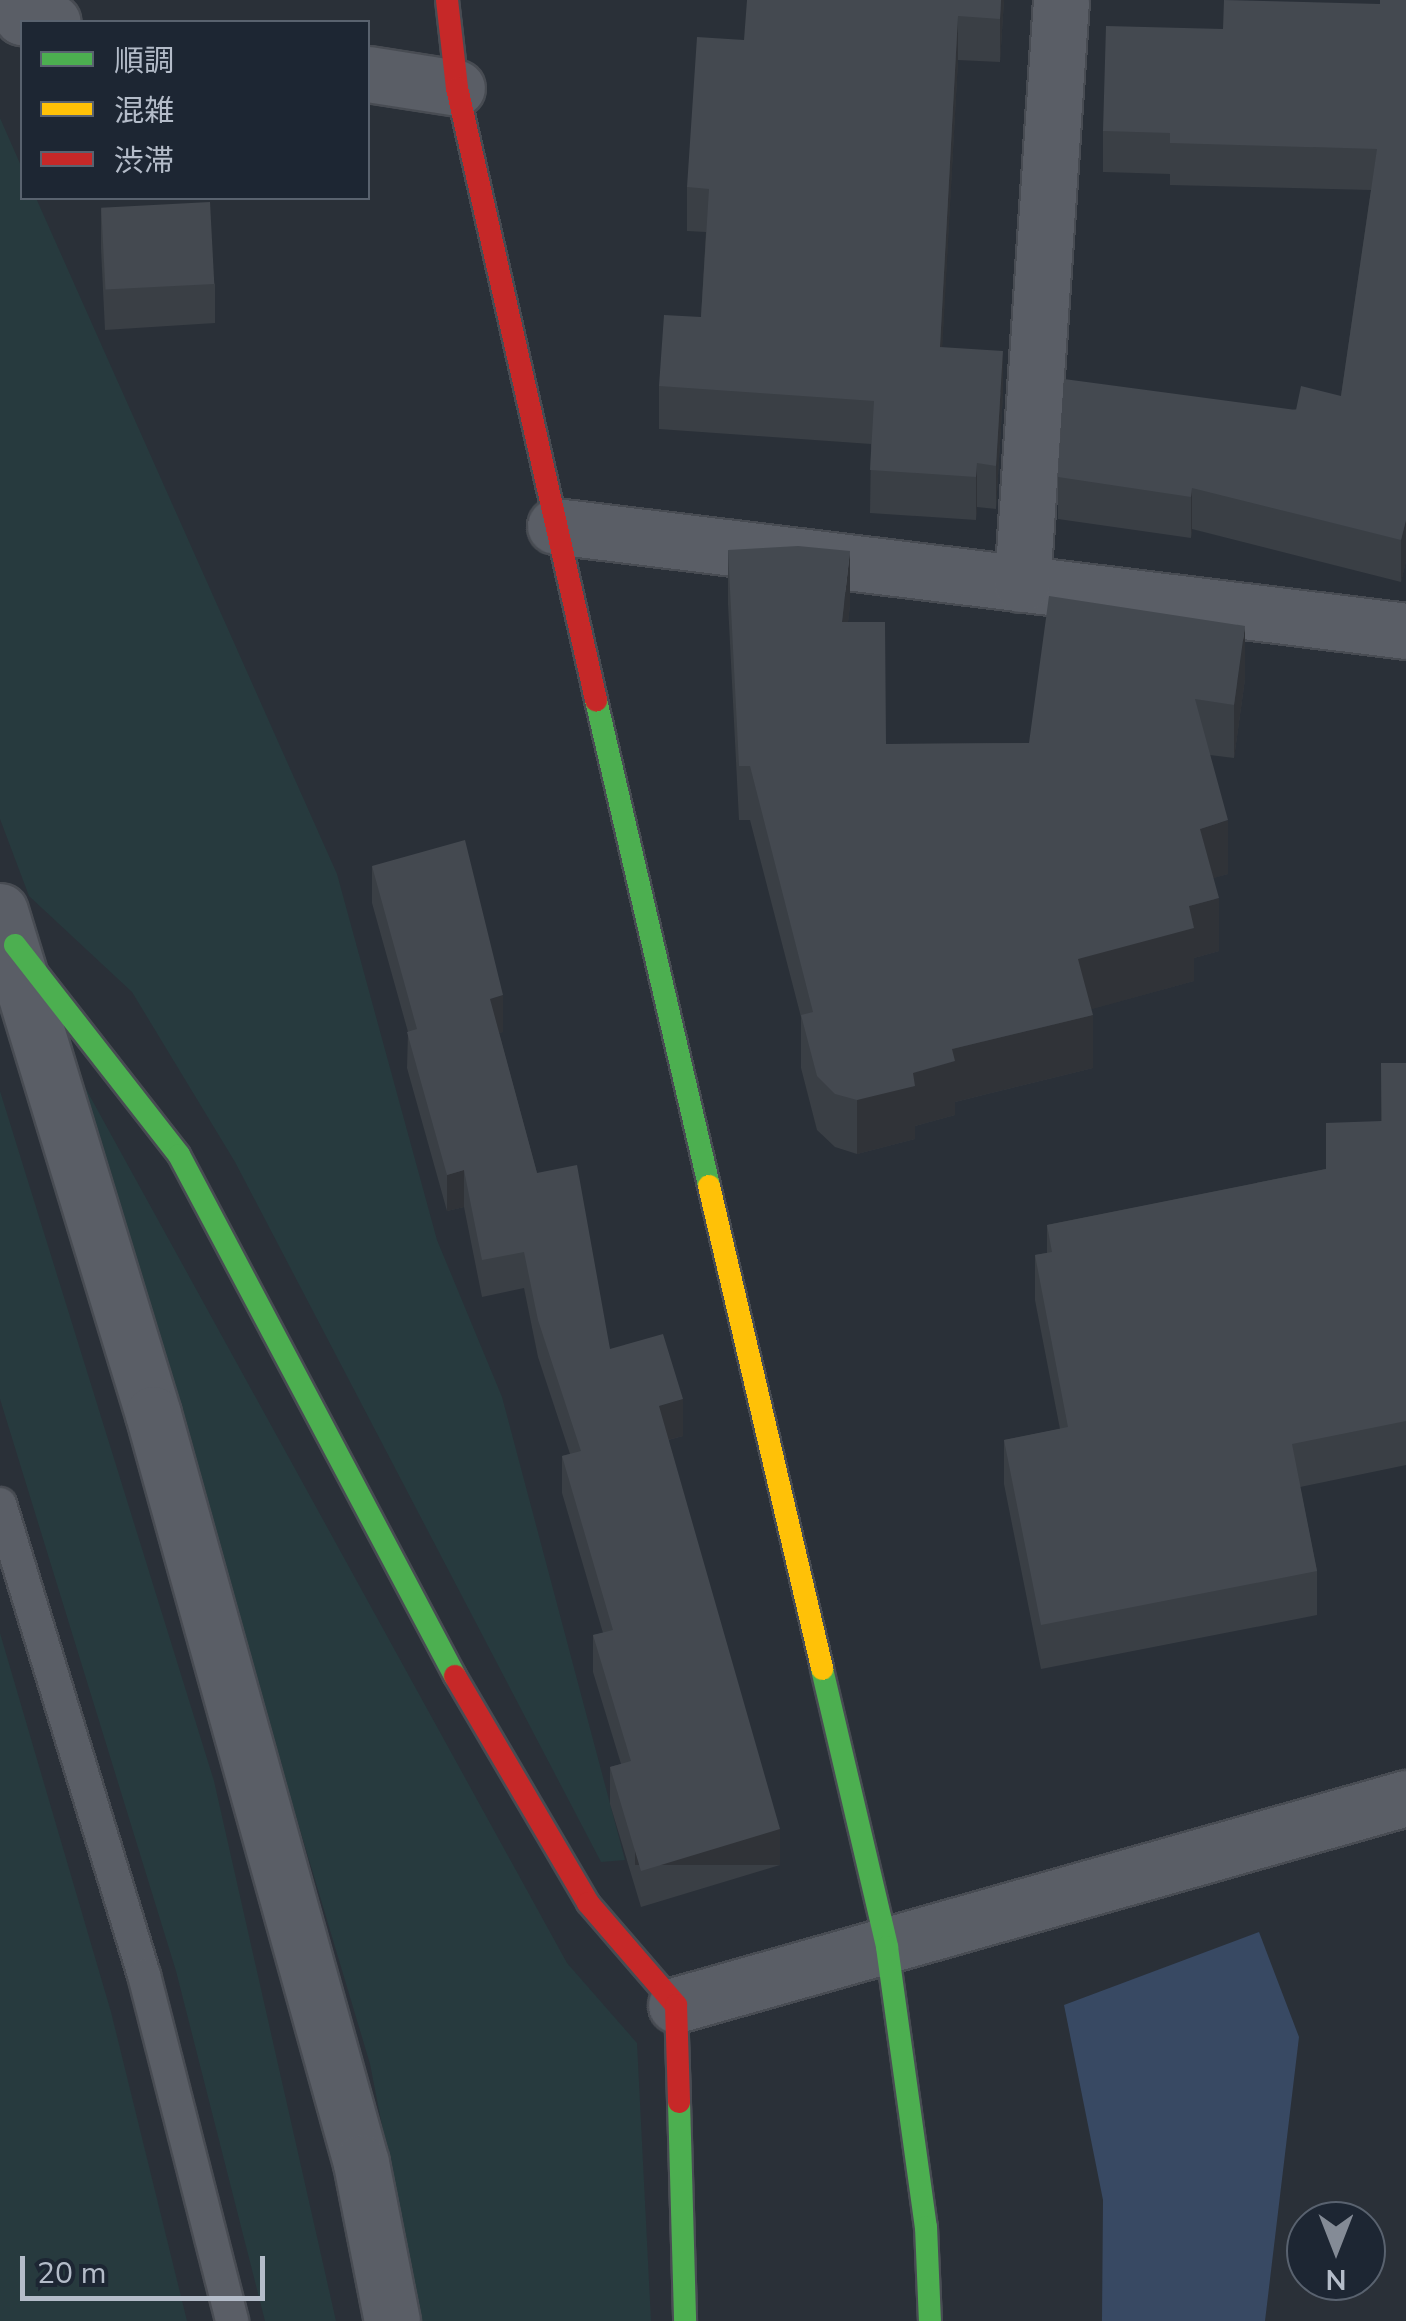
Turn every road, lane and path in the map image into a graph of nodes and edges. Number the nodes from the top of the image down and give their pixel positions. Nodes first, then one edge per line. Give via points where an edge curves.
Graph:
1 (14, 0) edge
2 (448, 0) edge
3 (1061, 0) edge
4 (38, 20) edge
5 (370, 74) edge
6 (457, 88) junction
7 (556, 526) junction
8 (1022, 584) junction
9 (1406, 631) edge
10 (8, 928) edge
11 (0, 1504) edge
12 (1406, 1798) edge
13 (887, 1947) junction
14 (676, 2005) junction
15 (232, 2321) edge
16 (392, 2321) edge
17 (685, 2321) edge
18 (930, 2321) edge

1 - 4 street via 22,18
2 - 6 street
3 - 8 street
5 - 6 street
6 - 7 street
7 - 8 street
7 - 13 street
8 - 9 street
10 - 14 street via 179,1156 472,1706 588,1903
10 - 16 street via 154,1414 361,2163
11 - 15 lane via 144,1975
12 - 13 street
13 - 14 street
13 - 18 street via 926,2227
14 - 17 street

